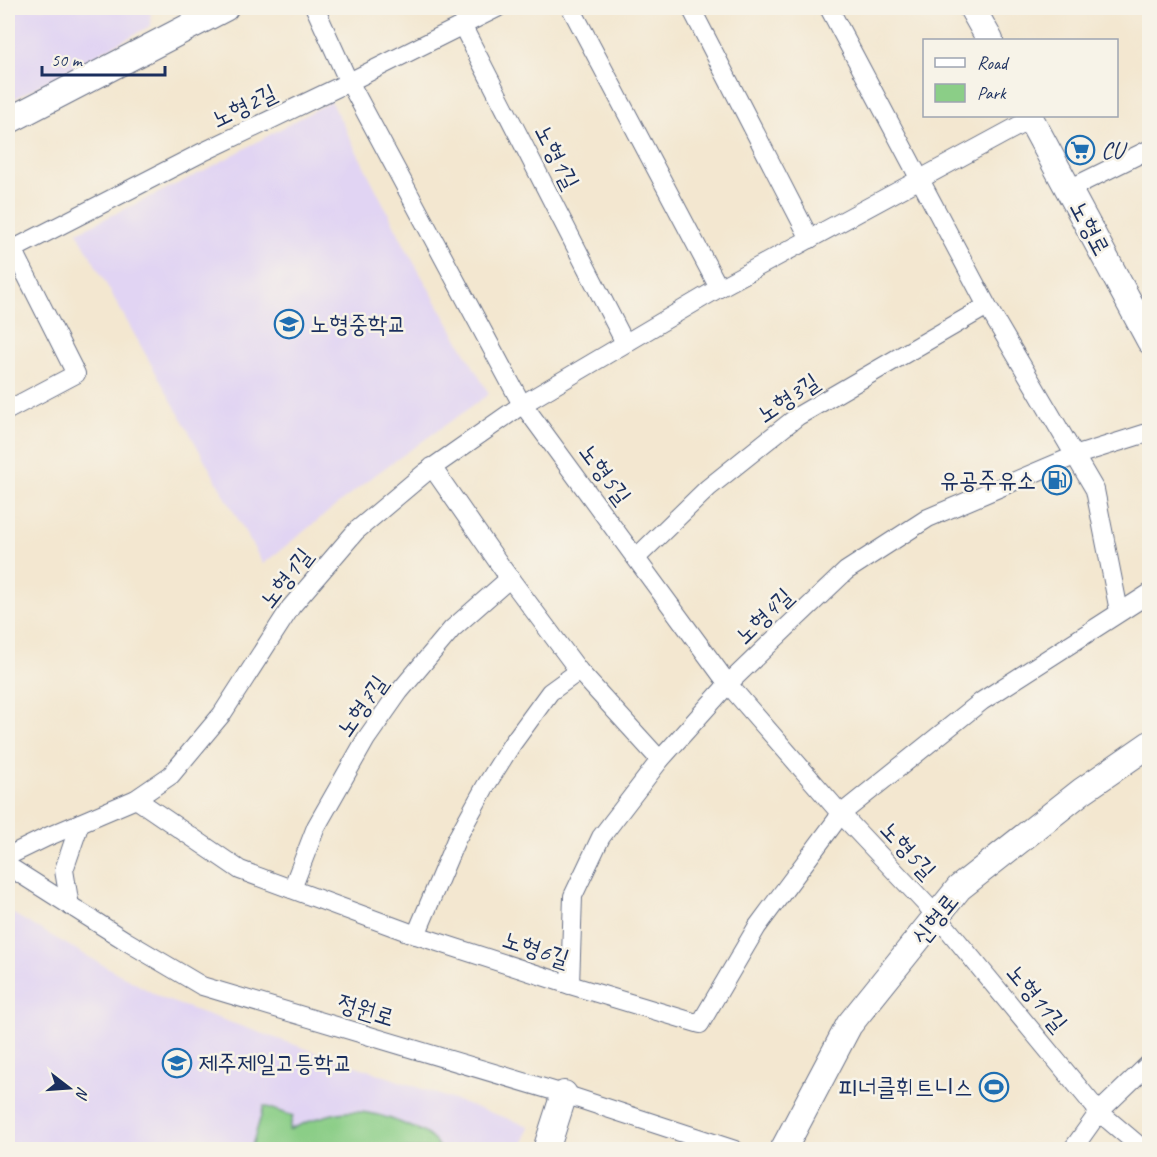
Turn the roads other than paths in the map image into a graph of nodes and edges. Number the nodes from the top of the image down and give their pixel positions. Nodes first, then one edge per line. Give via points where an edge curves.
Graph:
1 (225, 8) edge
2 (315, 8) edge
3 (497, 8) edge
4 (571, 8) edge
5 (691, 8) edge
6 (829, 8) edge
7 (972, 8) edge
8 (462, 25) junction
9 (989, 39) edge
10 (350, 82) junction
11 (1030, 117) edge
12 (8, 121) edge
13 (1149, 149) edge
14 (920, 180) junction
15 (1069, 189) junction
16 (810, 239) junction
17 (10, 250) edge
18 (718, 288) junction
19 (987, 306) junction
20 (1149, 341) edge
21 (625, 343) junction
22 (523, 404) junction
23 (8, 410) edge
24 (1149, 432) edge
25 (1074, 456) junction
26 (432, 467) junction
27 (637, 557) junction
28 (510, 578) junction
29 (1149, 593) edge
30 (1119, 611) junction
31 (579, 671) junction
32 (728, 684) junction
33 (1146, 754) edge
34 (660, 760) junction
35 (136, 799) junction
36 (841, 814) junction
37 (80, 823) junction
38 (8, 856) edge
39 (8, 866) edge
40 (292, 889) junction
41 (70, 906) junction
42 (937, 916) junction
43 (416, 935) junction
44 (570, 985) junction
45 (1149, 1063) edge
46 (564, 1094) junction
47 (1099, 1112) junction
48 (546, 1149) edge
49 (735, 1149) edge
50 (783, 1149) edge
51 (1072, 1149) edge
52 (1144, 1149) edge

1 - 12 main road
2 - 10 street, 노형5길
3 - 8 street, 노형2길
4 - 18 street
5 - 16 street
6 - 14 street
7 - 9 main road
8 - 10 street, 노형2길
8 - 21 street, 노형1길
10 - 17 street, 노형2길
10 - 22 street, 노형5길
11 - 14 street, 노형1길
11 - 15 main road, 노형로
13 - 15 street
14 - 16 street, 노형1길
14 - 19 street
15 - 20 main road, 노형로
16 - 18 street, 노형1길
17 - 23 street, 노형2길 via 76,374
18 - 21 street, 노형1길
19 - 25 street
19 - 27 street, 노형3길 via 798,416 708,488
21 - 22 street, 노형1길
22 - 26 street, 노형1길
22 - 27 street, 노형5길
24 - 25 street, 노형4길
25 - 30 street via 1095,490
25 - 32 street, 노형4길 via 928,518 846,571
26 - 28 street
26 - 35 street, 노형1길 via 356,531 291,607 222,714 171,775
27 - 32 street, 노형5길
28 - 31 street
28 - 40 street, 노형7길 via 452,629 372,730 316,827
29 - 30 street
30 - 36 street via 982,701
31 - 34 street
31 - 43 street via 550,692 484,787 456,840
32 - 34 street, 노형4길
32 - 36 street, 노형5길
33 - 42 main road, 신형로 via 1082,791 959,888
34 - 44 street, 노형4길 via 601,837 573,896
35 - 37 street, 노형1길
35 - 40 street, 노형6길 via 240,870
36 - 42 street, 노형5길
36 - 44 street, 노형6길 via 757,927 700,1024
37 - 38 street, 노형1길
37 - 41 street via 64,870
39 - 41 street, 정원로
40 - 43 street, 노형6길
41 - 46 street, 정원로 via 202,986
42 - 47 street, 노형11길
42 - 50 main road, 신형로 via 849,1026
43 - 44 street, 노형6길
45 - 47 street
46 - 48 main road
46 - 49 street, 정원로
47 - 51 street
47 - 52 street, 노형11길

